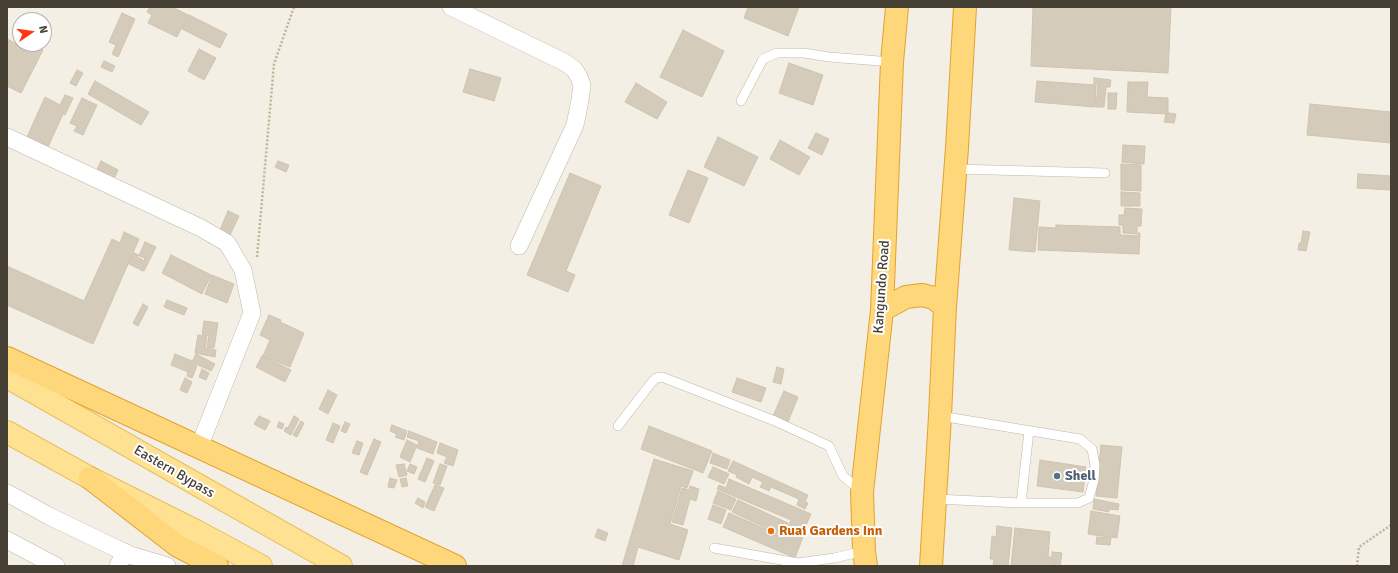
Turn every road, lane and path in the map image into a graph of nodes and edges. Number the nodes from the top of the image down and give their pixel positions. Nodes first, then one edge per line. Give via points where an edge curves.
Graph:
1 (294, 7) edge
2 (451, 7) edge
3 (897, 7) edge
4 (965, 7) edge
5 (892, 62) junction
6 (741, 101) dead end
7 (7, 137) edge
8 (955, 169) junction
9 (1105, 173) dead end
10 (519, 246) dead end
11 (257, 259) dead end
12 (945, 307) junction
13 (882, 310) junction
14 (7, 358) edge
15 (7, 377) edge
16 (940, 416) junction
17 (618, 426) dead end
18 (1029, 431) junction
19 (7, 432) edge
20 (199, 447) junction
21 (90, 478) junction
22 (862, 492) junction
23 (7, 493) edge
24 (935, 499) junction
25 (1021, 503) junction
26 (1391, 525) edge
27 (7, 540) edge
28 (714, 548) dead end
29 (122, 559) edge
30 (865, 559) edge
31 (56, 566) edge
32 (168, 566) edge
33 (217, 566) edge
34 (261, 566) edge
35 (341, 566) edge
36 (455, 566) edge
37 (931, 566) edge
38 (1357, 566) edge

1 - 11 path via 274,64
2 - 10 street via 564,62 574,69 582,85 575,125
3 - 5 highway, Kangundo Road
4 - 8 highway
5 - 6 lane via 804,53 777,53 763,59
5 - 13 highway, Kangundo Road
7 - 20 street via 228,243 243,270 252,313
8 - 9 lane
8 - 12 highway
12 - 13 highway via 934,298 922,295 906,297
12 - 16 highway
13 - 22 highway, Kangundo Road
14 - 20 highway
15 - 35 main road, Eastern Bypass
16 - 18 lane
16 - 24 highway
17 - 22 lane via 652,382 662,377 775,421 829,446 843,476
18 - 25 lane
18 - 25 lane via 1080,439 1092,449 1094,480 1089,498 1078,504
19 - 21 main road
20 - 36 highway
21 - 33 highway via 178,546
21 - 34 main road
22 - 30 highway, Kangundo Road
23 - 29 street
24 - 25 lane
24 - 37 highway
26 - 38 path via 1359,547
27 - 31 street
28 - 30 lane via 798,562 834,558
29 - 32 street

